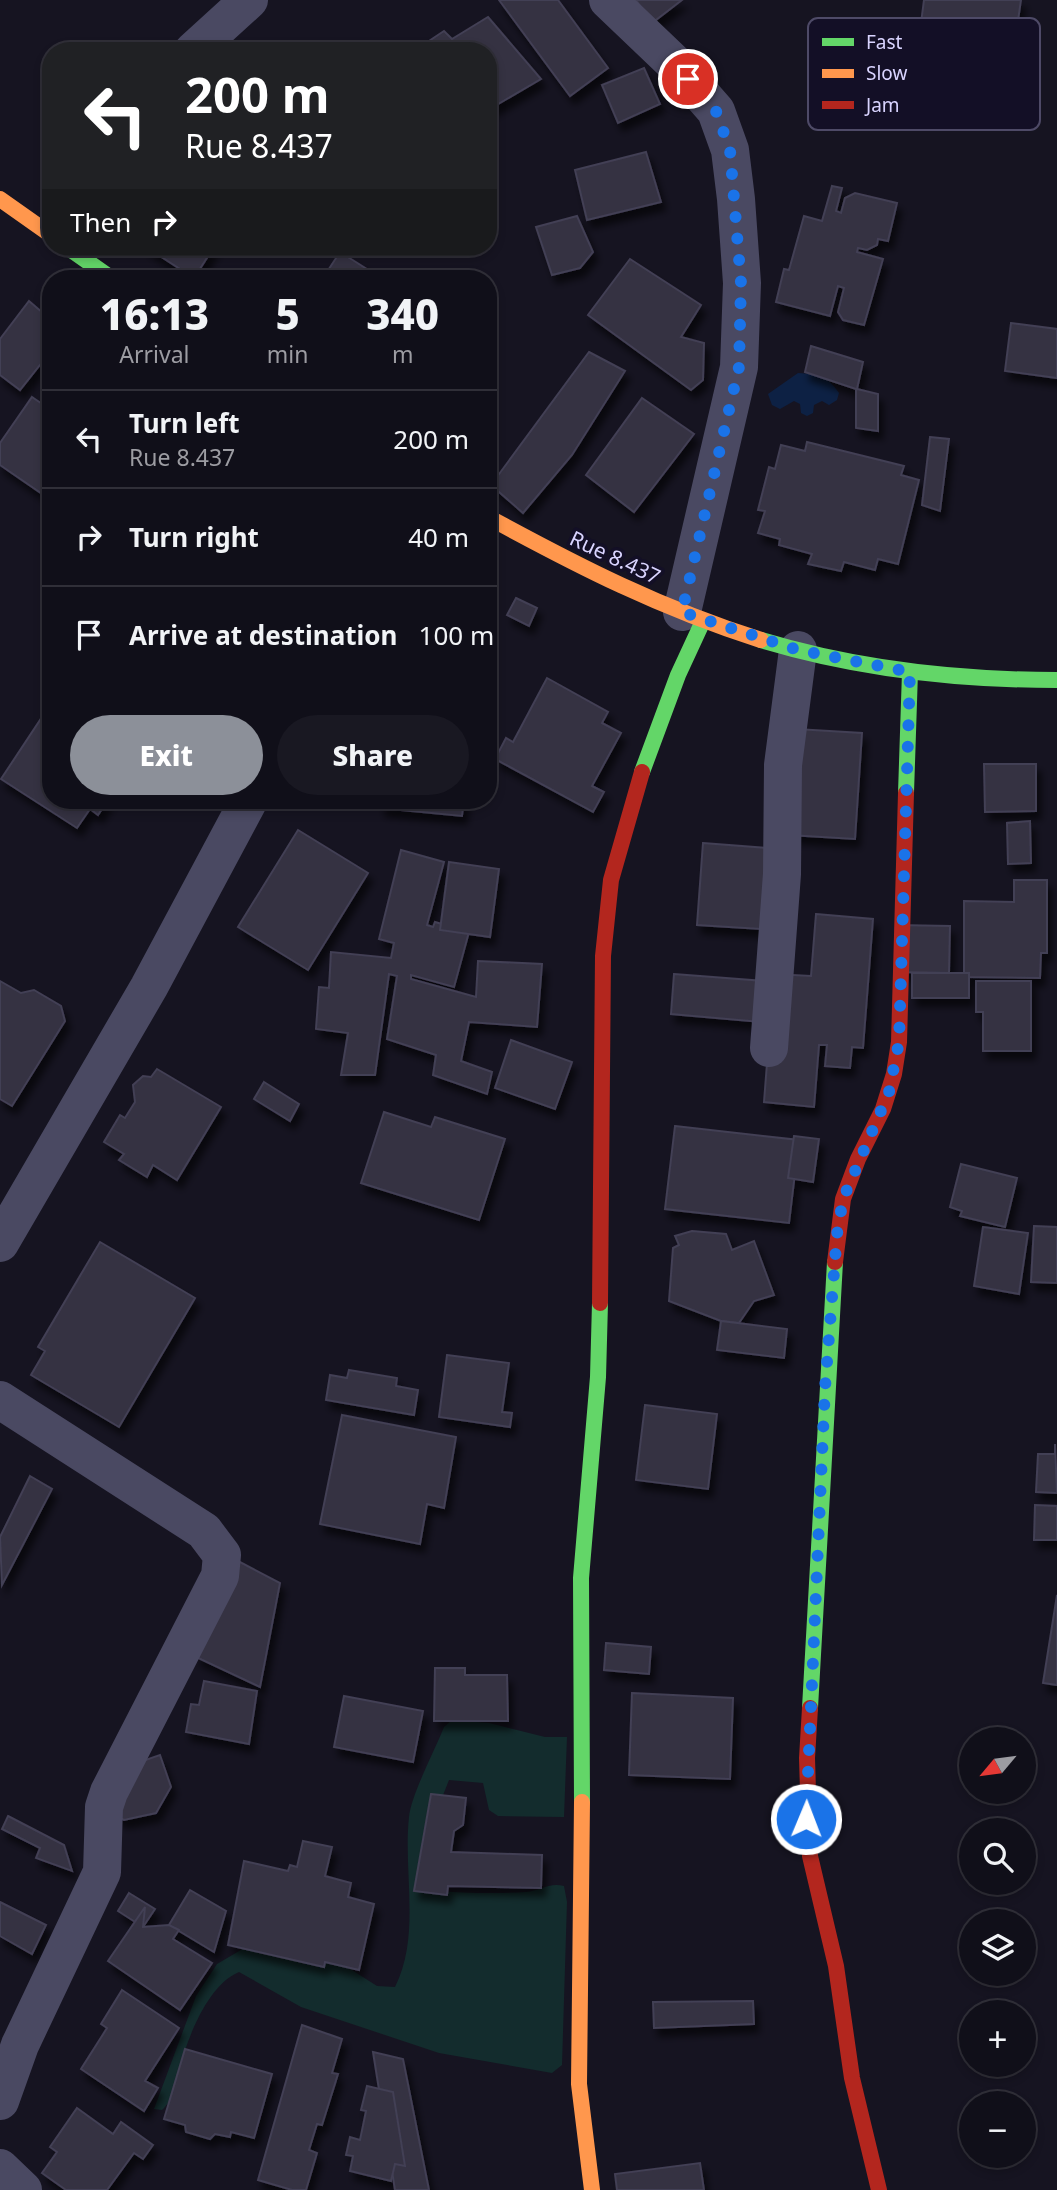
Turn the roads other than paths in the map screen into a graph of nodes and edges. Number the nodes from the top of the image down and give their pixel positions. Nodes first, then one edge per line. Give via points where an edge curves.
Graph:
1 (249, 0) edge
2 (608, 0) edge
3 (203, 42) edge
4 (0, 199) edge
5 (42, 224) edge
6 (84, 256) edge
7 (101, 270) edge
8 (497, 522) edge
9 (693, 616) junction
10 (798, 650) junction
11 (910, 672) junction
12 (1057, 680) edge
13 (244, 809) edge
14 (769, 1048) dead end
15 (0, 1242) edge
16 (0, 1400) edge
17 (0, 2101) edge
18 (0, 2168) edge
19 (23, 2190) edge
20 (592, 2190) edge
21 (878, 2190) edge

1 - 3 street
2 - 9 street via 716,111 730,150 741,283 739,367
4 - 5 street
6 - 7 street
8 - 9 street, Rue 8.437 via 601,578
9 - 10 street, Rue 8.437
9 - 20 street via 678,675 632,799 611,880 603,956 598,1377 581,1578 579,2084
10 - 11 street, Rue 8.437
10 - 14 street via 783,765 782,874
11 - 12 street, Rue 8.437 via 996,682
11 - 21 street via 899,1042 887,1097 843,1199 837,1234 807,1758 810,1856 836,1966 852,2078
13 - 15 street via 149,987
16 - 17 street via 204,1531 222,1555 220,1576 109,1792 104,1807 102,1871 20,2045
18 - 19 street

